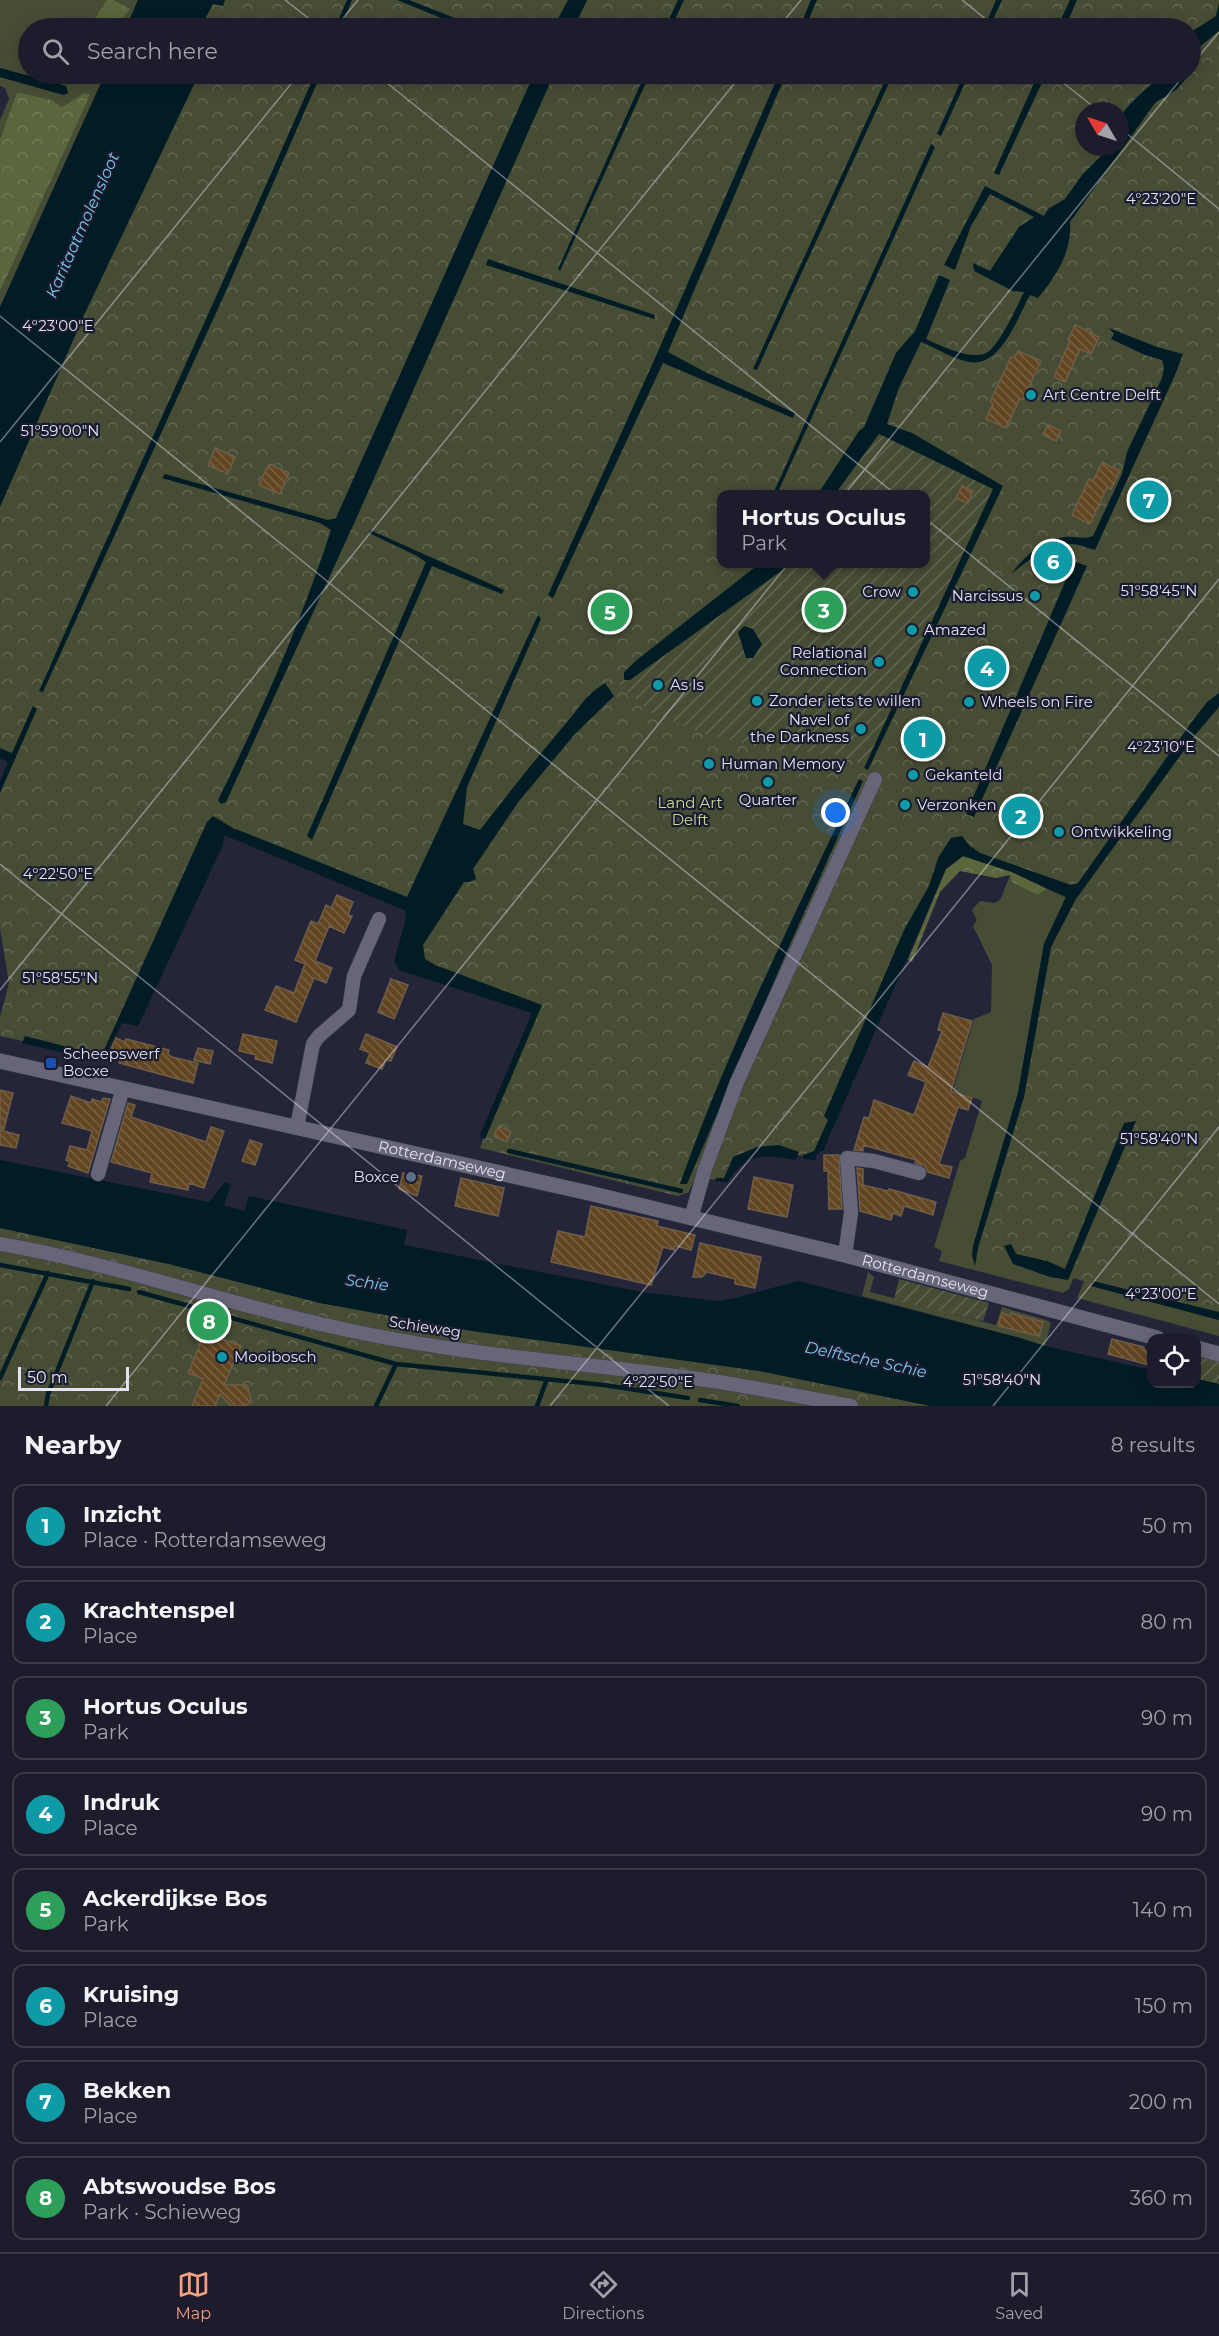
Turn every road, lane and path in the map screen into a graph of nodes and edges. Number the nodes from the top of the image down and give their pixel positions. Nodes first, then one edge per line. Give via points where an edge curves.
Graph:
1 (875, 779) dead end
2 (379, 919) dead end
3 (0, 1061) edge
4 (123, 1089) junction
5 (297, 1127) junction
6 (919, 1173) dead end
7 (98, 1174) dead end
8 (691, 1218) junction
9 (0, 1244) edge
10 (845, 1255) junction
11 (1147, 1335) edge
12 (1201, 1349) edge
13 (1219, 1354) edge
14 (851, 1406) edge

1 - 8 street via 737,1082
2 - 5 street via 354,976 349,1010 313,1044
3 - 4 street, Rotterdamseweg
4 - 5 street, Rotterdamseweg
4 - 7 street
5 - 8 street, Rotterdamseweg
6 - 10 street via 847,1158 851,1213
8 - 10 street, Rotterdamseweg
9 - 14 street, Schieweg via 77,1259 262,1311 364,1334 458,1350 701,1379
10 - 11 street, Rotterdamseweg
12 - 13 street

